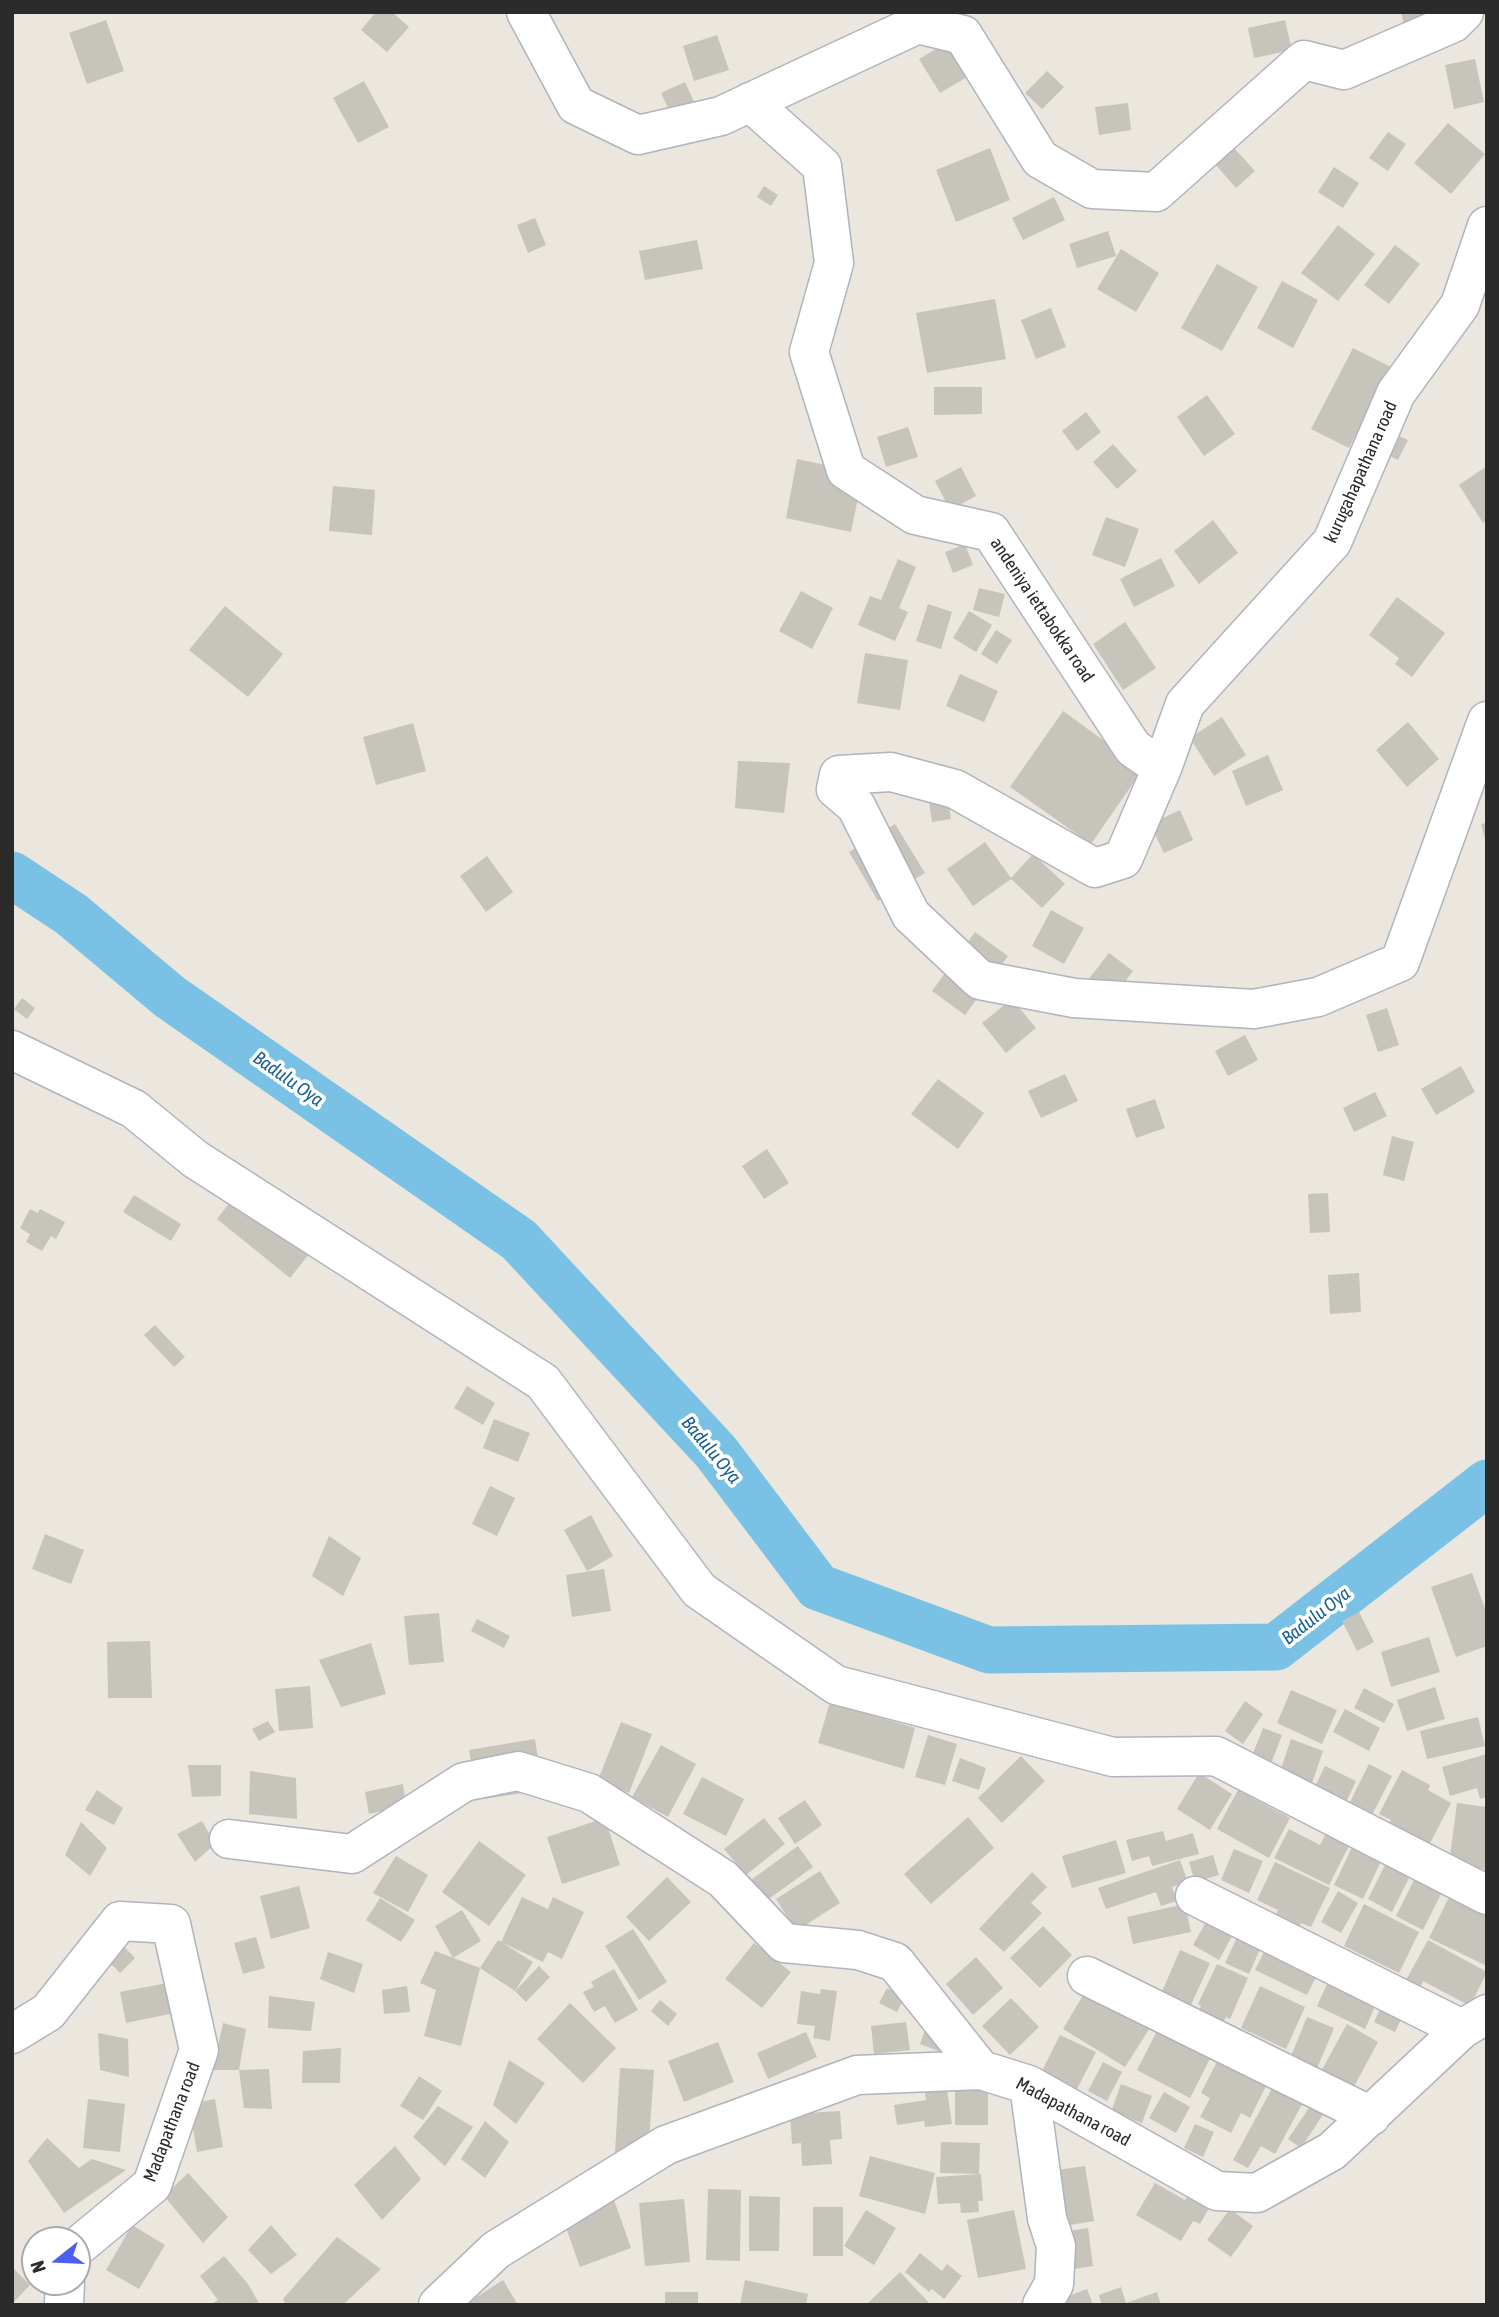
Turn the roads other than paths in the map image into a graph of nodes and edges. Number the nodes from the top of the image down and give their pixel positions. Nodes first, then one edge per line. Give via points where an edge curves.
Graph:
1 (526, 12) edge
2 (1464, 12) edge
3 (750, 102) junction
4 (1487, 226) edge
5 (1487, 721) edge
6 (1162, 768) junction
7 (12, 1050) edge
8 (229, 1839) dead end
9 (1487, 1895) edge
10 (1195, 1896) dead end
11 (1087, 1976) dead end
12 (1474, 2022) edge
13 (12, 2034) edge
14 (981, 2070) junction
15 (1029, 2085) junction
16 (1371, 2116) junction
17 (91, 2235) edge
18 (438, 2305) edge
19 (1042, 2305) edge

1 - 3 street via 576,104 638,135 721,116
2 - 3 street via 1453,23 1344,71 1304,60 1156,192 1092,189 1040,159 963,35 918,24
3 - 6 street, andeniya iettabokka road via 822,166 834,263 809,352 846,470 915,515 991,532 1133,748
4 - 6 street, kurugahapathana road via 1460,305 1396,393 1332,542 1185,704
5 - 6 street, kurugahapathana road via 1400,962 1318,997 1254,1009 1074,998 979,980 911,915 856,806 836,789 839,775 891,772 955,789 1095,868 1122,859
7 - 9 street via 134,1110 195,1159 543,1382 699,1590 836,1685 1113,1757 1216,1756
8 - 14 street via 352,1854 404,1836 464,1782 518,1771 589,1793 723,1879 784,1943 858,1950 895,1962
10 - 12 street
11 - 16 street
12 - 16 street, Madapathana road
13 - 17 street, Madapathana road via 48,2012 120,1921 171,1924 199,2050 152,2185
14 - 15 street, Madapathana road
14 - 18 street, Madapathana road via 857,2075 666,2146 496,2250
15 - 16 street, Madapathana road via 1217,2191 1257,2193 1332,2151
15 - 19 street via 1046,2218 1056,2246 1054,2284

